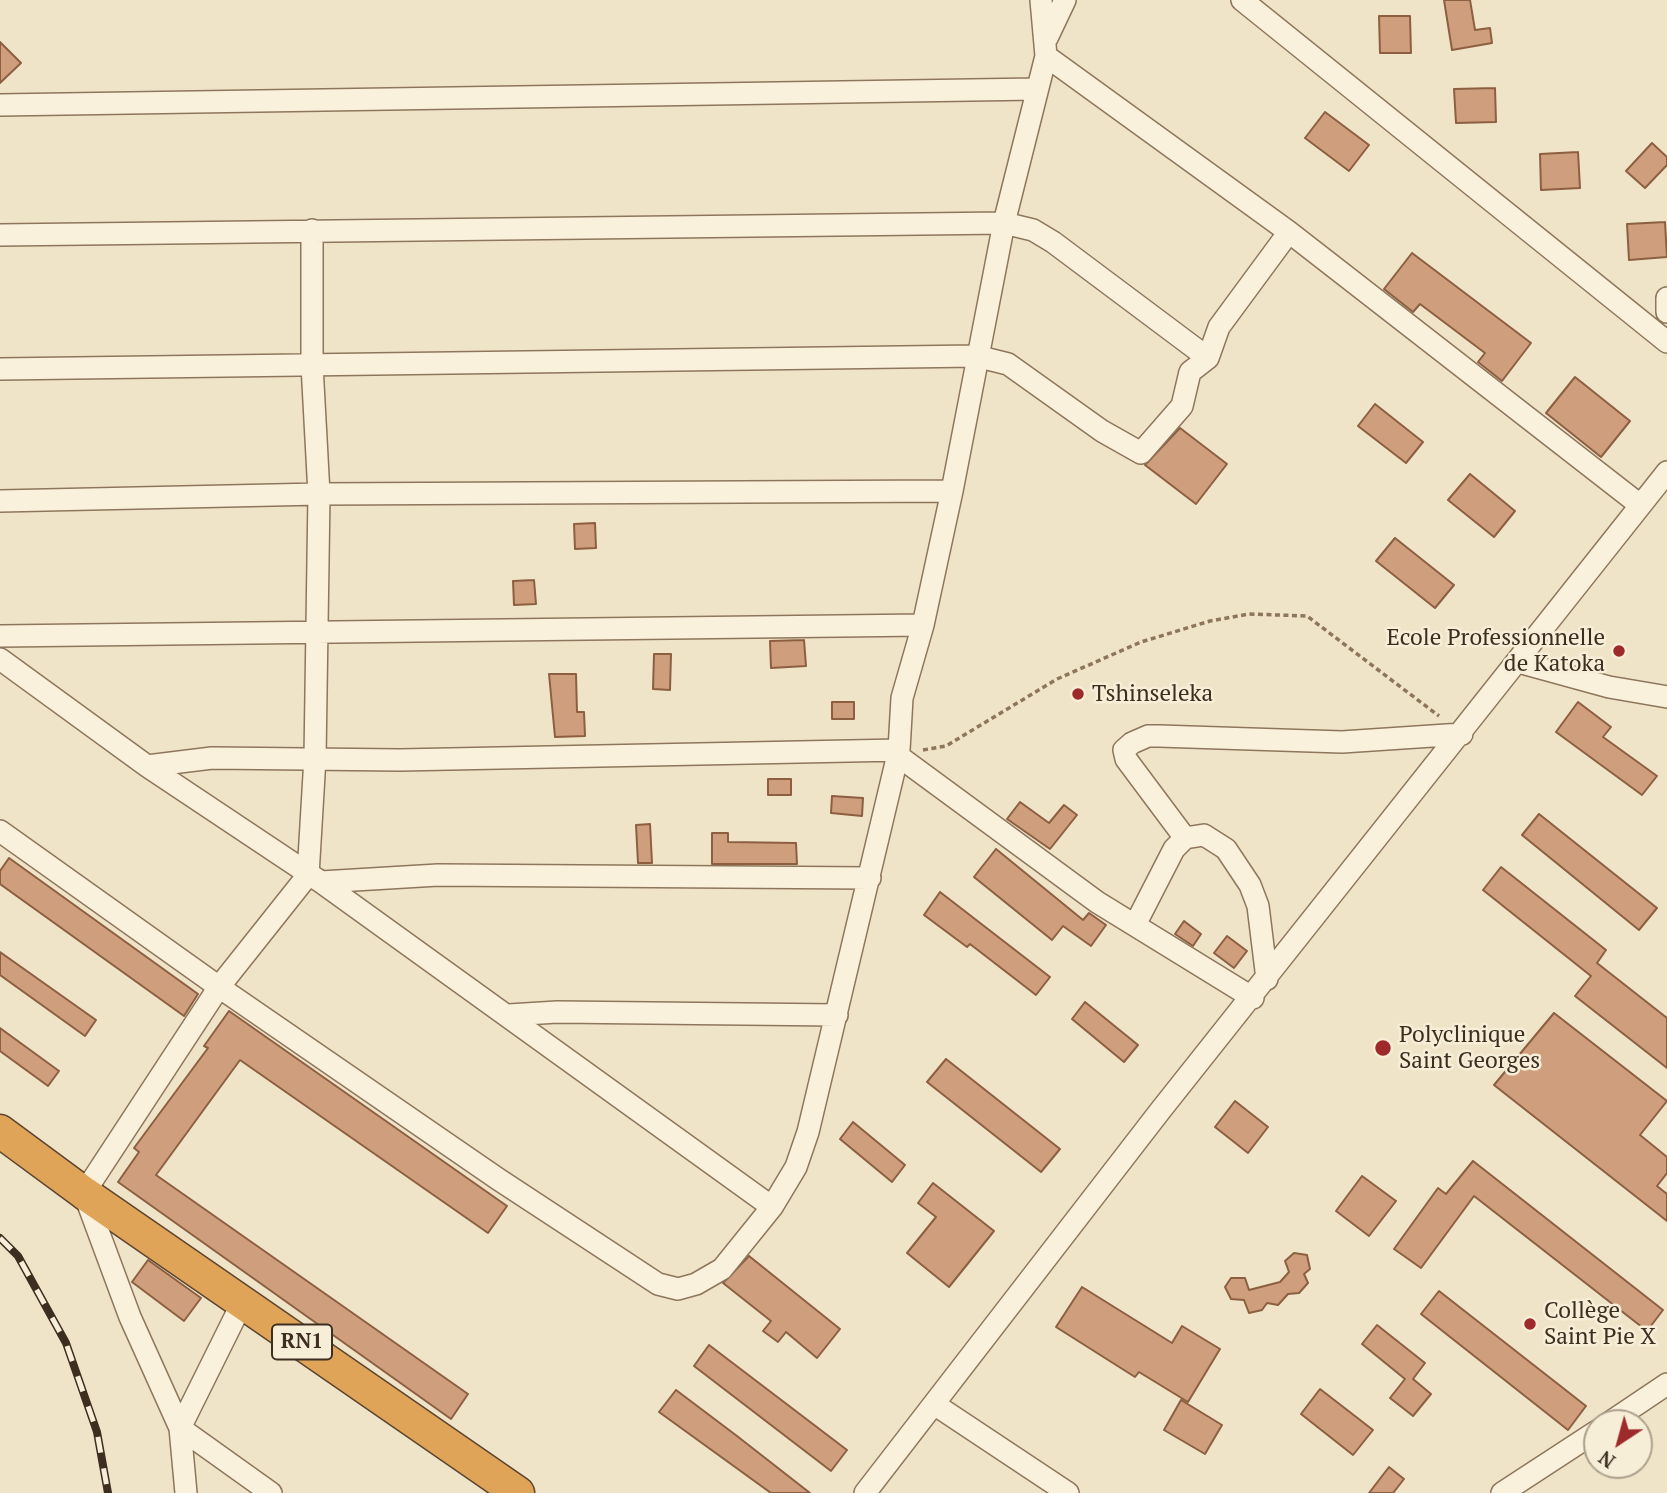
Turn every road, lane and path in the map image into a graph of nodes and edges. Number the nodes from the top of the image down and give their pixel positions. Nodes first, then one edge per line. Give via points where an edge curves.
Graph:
1 (1041, 0) edge
2 (1065, 0) edge
3 (1242, 0) edge
4 (1047, 47) junction
5 (1036, 89) junction
6 (0, 105) edge
7 (1004, 223) junction
8 (313, 230) junction
9 (1289, 232) junction
10 (0, 235) edge
11 (1667, 298) edge
12 (1667, 312) edge
13 (1667, 342) edge
14 (976, 356) junction
15 (1208, 358) junction
16 (312, 365) junction
17 (0, 369) edge
18 (1667, 472) edge
19 (952, 491) junction
20 (318, 494) junction
21 (0, 501) edge
22 (1640, 505) junction
23 (923, 625) junction
24 (316, 631) junction
25 (0, 636) edge
26 (0, 659) edge
27 (1518, 662) junction
28 (1667, 697) edge
29 (1462, 734) junction
30 (898, 753) junction
31 (315, 758) junction
32 (147, 766) junction
33 (0, 831) edge
34 (1185, 838) junction
35 (314, 878) junction
36 (870, 878) junction
37 (1136, 923) junction
38 (1267, 979) junction
39 (219, 987) junction
40 (1253, 998) junction
41 (509, 1015) junction
42 (837, 1016) junction
43 (0, 1131) edge
44 (84, 1193) junction
45 (772, 1207) junction
46 (243, 1301) junction
47 (1667, 1384) edge
48 (934, 1404) junction
49 (1630, 1409) edge
50 (180, 1428) junction
51 (1583, 1440) edge
52 (186, 1493) edge
53 (271, 1493) edge
54 (519, 1493) edge
55 (865, 1493) edge
56 (1068, 1493) edge
57 (1502, 1493) edge

1 - 4 street
2 - 4 street
3 - 13 street
4 - 5 street
4 - 9 street
5 - 6 street
5 - 7 street
7 - 8 street
7 - 14 street
7 - 15 street via 1033,230 1053,242
8 - 10 street
8 - 16 street
9 - 15 street via 1219,327
9 - 22 street
11 - 12 street
14 - 15 street via 1008,365 1141,453 1182,407 1190,372
14 - 16 street
14 - 19 street
16 - 17 street
16 - 20 street
18 - 22 street
19 - 20 street
19 - 23 street
20 - 21 street
20 - 24 street
22 - 27 street
23 - 24 street
23 - 30 street via 902,698
24 - 25 street
24 - 31 street
26 - 32 street
27 - 28 street via 1609,687
27 - 29 street
29 - 30 path via 1319,623 1280,612 1210,621 1141,642 1057,679 946,746
29 - 34 street via 1342,741 1148,736 1132,743 1124,750 1126,759
29 - 38 street
30 - 31 street
30 - 36 street
30 - 37 street via 1059,876
31 - 32 street via 212,758
31 - 35 street
32 - 35 street
33 - 39 street
34 - 37 street via 1174,849
34 - 38 street via 1204,835 1218,841 1238,864 1258,906
35 - 36 street
35 - 39 street
35 - 41 street
36 - 42 street
37 - 40 street
38 - 40 street
39 - 44 street
39 - 45 street via 658,1284 678,1289 722,1269
40 - 48 street
41 - 42 street
41 - 45 street
42 - 45 street via 808,1132 796,1167
43 - 44 highway, RN1
44 - 46 highway, RN1
44 - 50 street via 130,1317
46 - 50 street
46 - 54 highway, RN1
47 - 49 street
48 - 55 street
48 - 56 street
50 - 52 street
50 - 53 street
51 - 57 street

